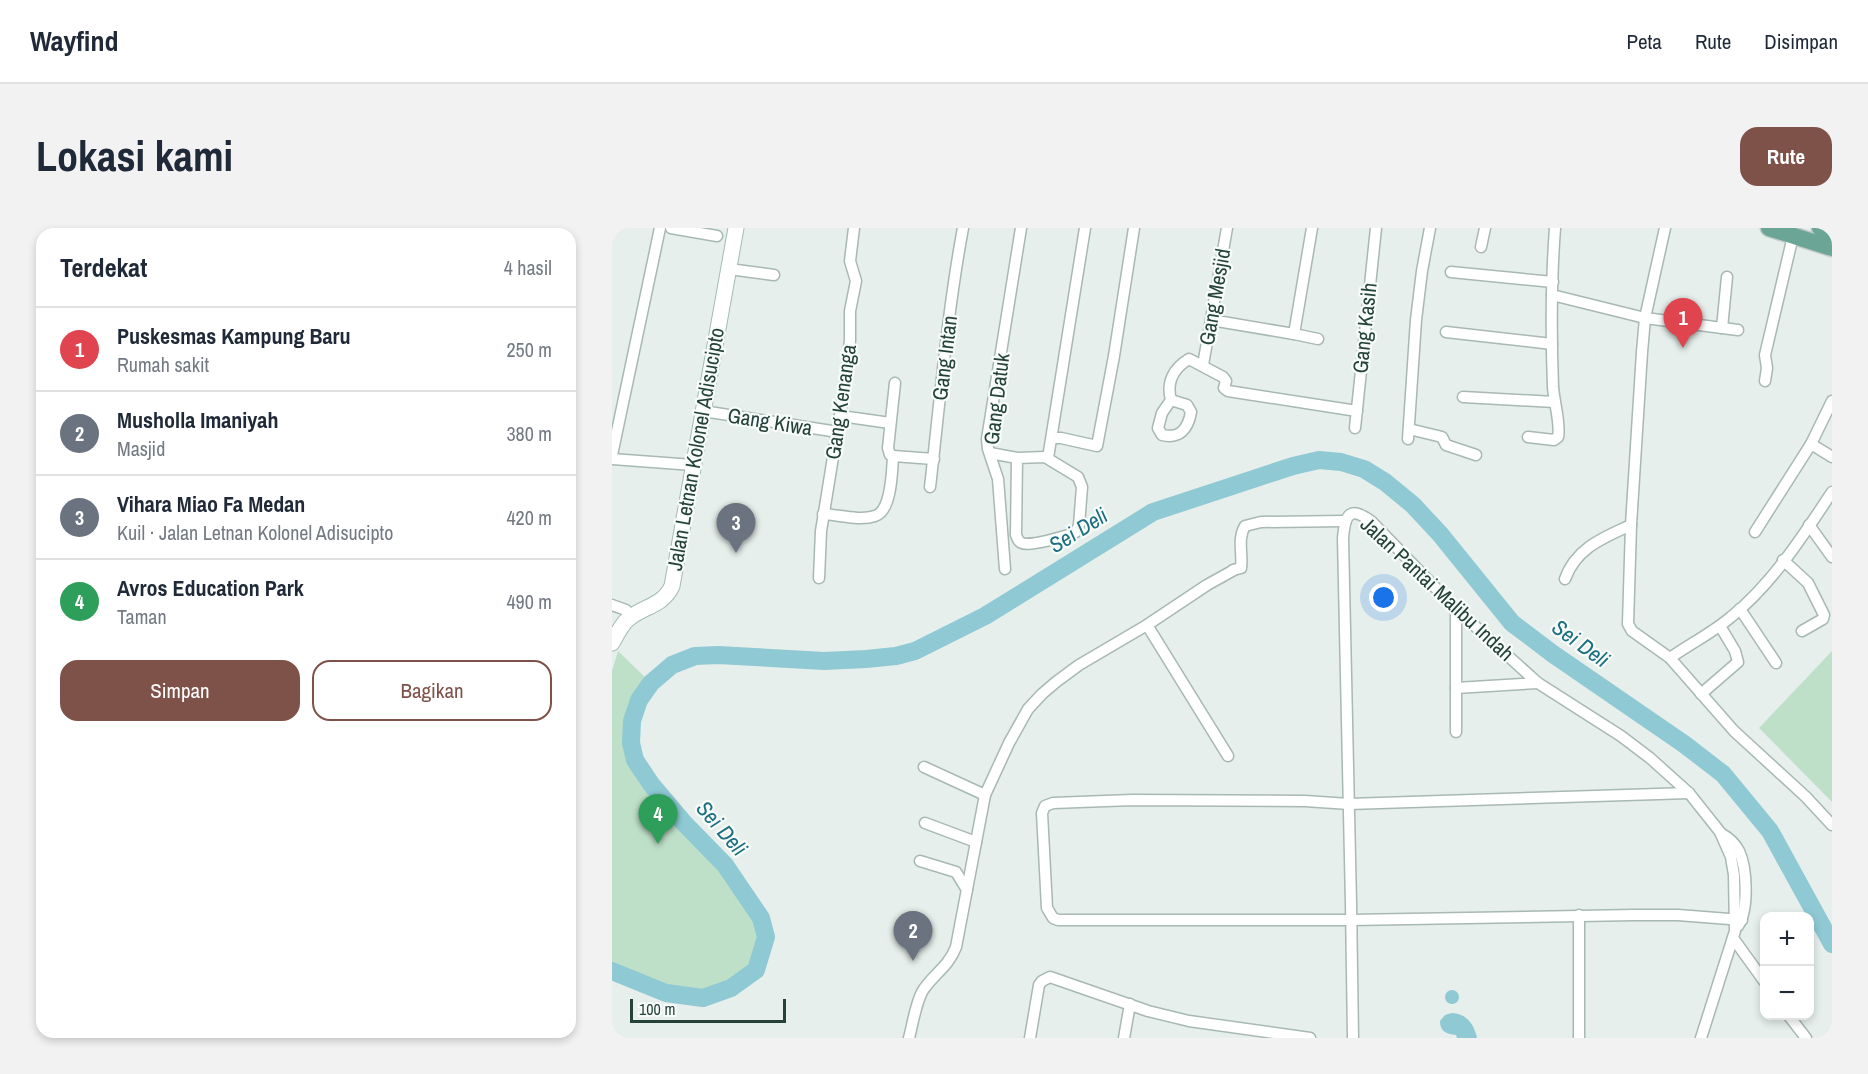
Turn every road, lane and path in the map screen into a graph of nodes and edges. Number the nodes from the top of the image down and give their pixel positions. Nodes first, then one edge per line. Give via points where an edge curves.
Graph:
1 (660, 228) edge
2 (671, 228) edge
3 (736, 228) edge
4 (854, 228) edge
5 (963, 228) edge
6 (1021, 228) edge
7 (1085, 228) edge
8 (1134, 228) edge
9 (1227, 228) edge
10 (1312, 228) edge
11 (1376, 228) edge
12 (1430, 228) edge
13 (1485, 228) edge
14 (1555, 228) edge
15 (1665, 228) edge
16 (1769, 228) edge
17 (1820, 228) edge
18 (689, 230) edge
19 (1832, 232) edge
20 (717, 236) dead end
21 (1793, 236) junction
22 (1481, 247) dead end
23 (1832, 248) edge
24 (729, 269) junction
25 (1451, 272) dead end
26 (774, 275) dead end
27 (1727, 277) dead end
28 (1553, 282) junction
29 (1552, 295) junction
30 (1645, 318) junction
31 (1211, 320) junction
32 (1722, 328) junction
33 (1738, 330) dead end
34 (1446, 332) dead end
35 (1294, 334) junction
36 (1318, 339) dead end
37 (1552, 344) junction
38 (1203, 365) junction
39 (1765, 381) dead end
40 (895, 383) dead end
41 (1463, 397) dead end
42 (1171, 400) dead end
43 (1832, 400) edge
44 (1554, 402) junction
45 (703, 411) junction
46 (1357, 411) junction
47 (841, 416) junction
48 (890, 423) junction
49 (1355, 428) dead end
50 (838, 432) junction
51 (1528, 437) dead end
52 (1052, 438) junction
53 (1810, 444) junction
54 (990, 453) junction
55 (1476, 455) dead end
56 (893, 456) junction
57 (612, 457) edge
58 (1832, 457) edge
59 (1017, 458) junction
60 (1048, 458) junction
61 (934, 459) junction
62 (693, 465) junction
63 (930, 488) dead end
64 (1832, 492) edge
65 (823, 514) junction
66 (1345, 521) junction
67 (1631, 525) junction
68 (1809, 525) junction
69 (1755, 532) dead end
70 (1832, 557) edge
71 (1783, 560) junction
72 (1005, 569) dead end
73 (819, 578) dead end
74 (1565, 579) dead end
75 (612, 605) edge
76 (1456, 609) junction
77 (1740, 609) junction
78 (632, 616) junction
79 (1147, 625) junction
80 (1720, 626) junction
81 (1802, 631) dead end
82 (612, 643) edge
83 (1670, 658) junction
84 (1776, 663) dead end
85 (1538, 683) junction
86 (1456, 688) junction
87 (1701, 694) junction
88 (1456, 732) dead end
89 (1228, 756) dead end
90 (924, 767) dead end
91 (1689, 793) junction
92 (985, 795) junction
93 (1349, 804) junction
94 (925, 823) dead end
95 (1832, 825) edge
96 (976, 842) junction
97 (920, 861) dead end
98 (967, 890) junction
99 (1579, 915) junction
100 (1352, 920) junction
101 (1736, 927) junction
102 (1760, 973) edge
103 (1130, 1004) junction
104 (1792, 1020) edge
105 (1215, 1026) junction
106 (909, 1038) edge
107 (1030, 1038) edge
108 (1124, 1038) edge
109 (1213, 1038) edge
110 (1303, 1038) edge
111 (1310, 1038) edge
112 (1353, 1038) edge
113 (1579, 1038) edge
114 (1701, 1038) edge
115 (1806, 1038) edge

1 - 57 street
2 - 18 street
3 - 24 main road, Jalan Letnan Kolonel Adisucipto
4 - 47 street, Gang Kenanga via 850,261 856,281
5 - 61 street, Gang Intan
6 - 54 street, Gang Datuk via 987,439
7 - 52 street
8 - 52 street via 1097,446
9 - 31 street, Gang Mesjid
10 - 35 street
11 - 46 street, Gang Kasih
12 - 55 street via 1416,321 1408,434 1442,438 1446,445
13 - 22 street
14 - 28 street
15 - 30 street
16 - 21 main road
17 - 19 main road
18 - 20 street
21 - 23 main road
21 - 39 street via 1765,355
24 - 26 street
24 - 45 main road, Jalan Letnan Kolonel Adisucipto
25 - 28 street
27 - 32 street
28 - 29 street
29 - 30 street
29 - 37 street
30 - 32 street
30 - 67 street
31 - 35 street
31 - 38 street, Gang Mesjid
32 - 33 street
34 - 37 street
35 - 36 street
37 - 44 street
38 - 42 street via 1189,359 1178,366 1169,388
38 - 46 street via 1224,378 1228,391
40 - 48 street
41 - 44 street
43 - 53 street
44 - 51 street via 1559,426 1557,439
45 - 50 street, Gang Kiwa
45 - 62 main road, Jalan Letnan Kolonel Adisucipto
46 - 49 street, Gang Kasih
47 - 48 street
47 - 50 street, Gang Kenanga
48 - 56 street via 888,452
50 - 65 street, Gang Kenanga
52 - 60 street
53 - 58 street
53 - 69 street
54 - 59 street
54 - 72 street, Gang Datuk via 998,479
56 - 61 street
56 - 65 street via 888,496 880,514 862,518
57 - 62 street
59 - 60 street
59 - 60 street via 1016,535 1021,543 1030,544 1072,534 1079,525 1080,479
61 - 63 street, Gang Intan
62 - 78 main road, Jalan Letnan Kolonel Adisucipto via 672,586 660,602
64 - 68 street
65 - 73 street, Gang Kenanga
66 - 76 street, Jalan Pantai Malibu Indah via 1351,513 1364,516
66 - 79 street via 1261,522 1245,526 1241,533 1241,568 1207,585
66 - 93 street, Jalan Pantai Malibu Indah via 1342,538
67 - 74 street via 1585,549
67 - 83 street via 1628,624
68 - 70 street
68 - 71 street
71 - 77 street
71 - 81 street via 1808,583 1824,615
75 - 78 street
76 - 85 street, Jalan Pantai Malibu Indah
76 - 86 street
77 - 80 street
77 - 84 street
78 - 82 main road, Jalan Letnan Kolonel Adisucipto
79 - 89 street
79 - 92 street via 1079,665 1042,694 1028,709
80 - 83 street
80 - 87 street via 1738,662
83 - 87 street
85 - 86 street
85 - 91 street, Jalan Pantai Malibu Indah via 1621,736
86 - 88 street
87 - 95 street
90 - 92 street
91 - 93 street
91 - 101 street, Jalan Pantai Malibu Indah via 1742,857 1745,907
92 - 96 street
93 - 100 street, Jalan Pantai Malibu Indah
93 - 100 street via 1070,801 1053,802 1042,813 1047,908 1053,918
94 - 96 street
96 - 98 street
97 - 98 street via 956,872
98 - 106 street via 952,957 923,991
99 - 100 street
99 - 101 street via 1678,915
99 - 113 street
100 - 112 street, Jalan Pantai Malibu Indah
101 - 102 street
101 - 114 street, Jalan Pantai Malibu Indah
103 - 105 street
103 - 107 street via 1054,977 1047,978 1037,992
103 - 108 street
104 - 115 street
105 - 109 street
105 - 110 street
110 - 111 street

